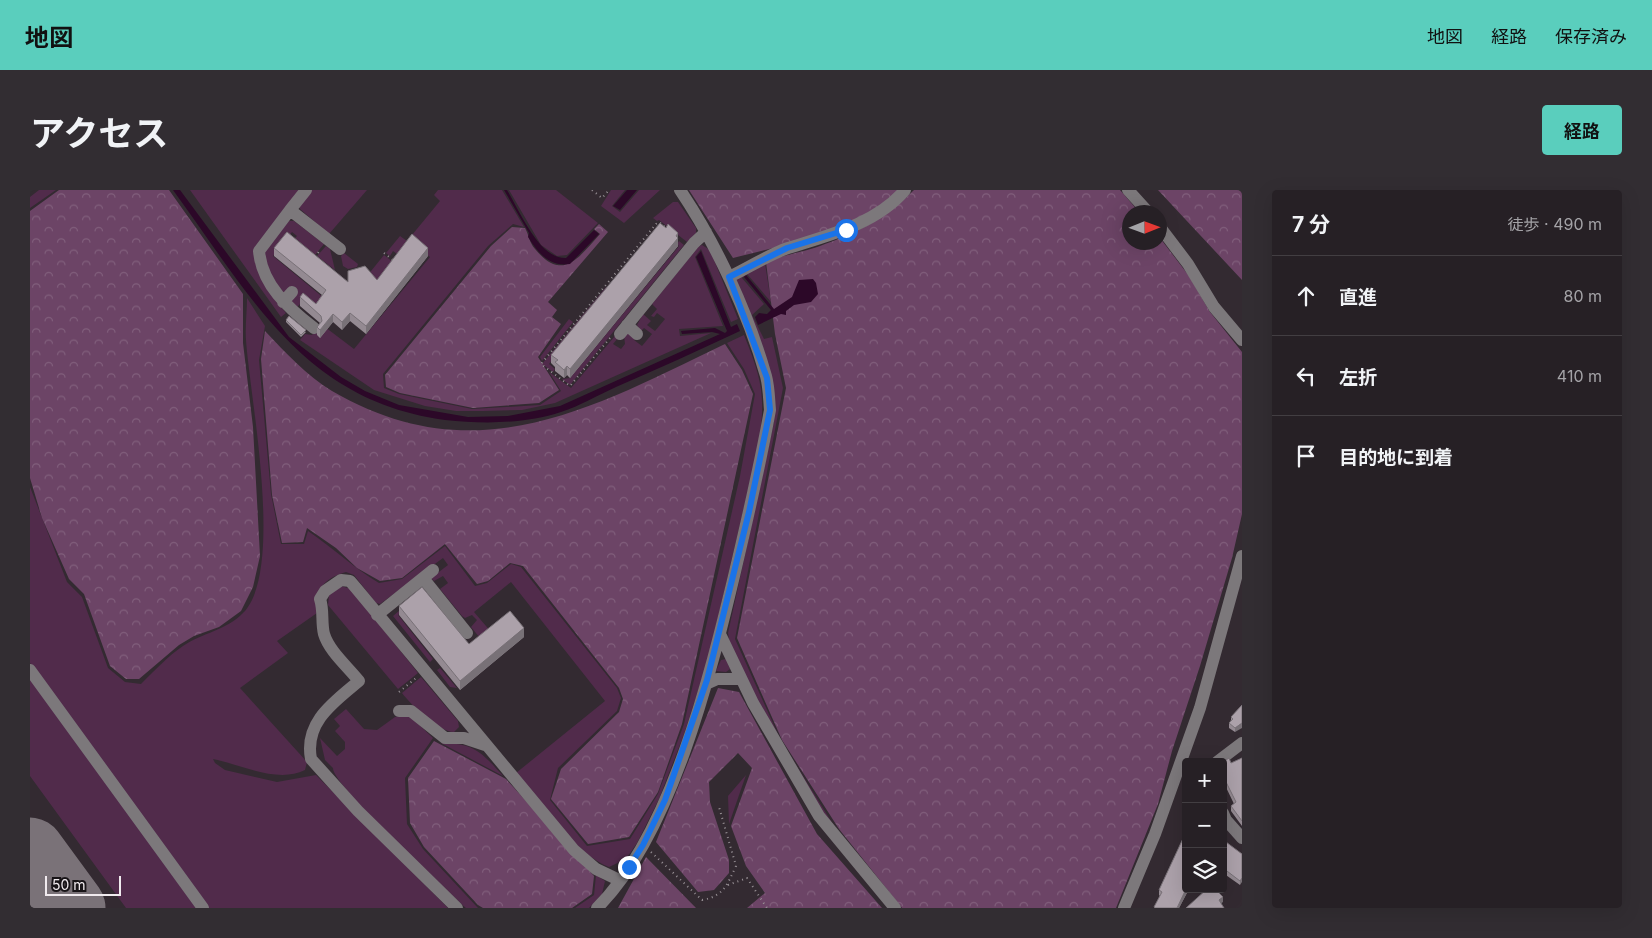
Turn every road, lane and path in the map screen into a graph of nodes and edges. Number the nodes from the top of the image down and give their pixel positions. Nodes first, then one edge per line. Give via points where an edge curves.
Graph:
1 (306, 190) edge
2 (592, 190) edge
3 (608, 190) edge
4 (680, 190) edge
5 (905, 190) edge
6 (1128, 190) edge
7 (1142, 205) edge
8 (290, 210) junction
9 (666, 228) edge
10 (706, 232) junction
11 (1167, 236) edge
12 (324, 246) dead end
13 (340, 249) dead end
14 (384, 253) dead end
15 (395, 261) edge
16 (322, 263) edge
17 (729, 277) junction
18 (606, 284) junction
19 (611, 288) edge
20 (314, 328) dead end
21 (619, 332) junction
22 (637, 334) dead end
23 (1242, 340) edge
24 (1242, 556) edge
25 (433, 570) dead end
26 (423, 578) junction
27 (377, 615) junction
28 (468, 633) dead end
29 (720, 634) junction
30 (30, 670) edge
31 (420, 675) dead end
32 (741, 679) junction
33 (706, 684) junction
34 (399, 692) dead end
35 (400, 711) dead end
36 (1242, 743) edge
37 (484, 744) junction
38 (1222, 758) edge
39 (719, 807) dead end
40 (1227, 821) edge
41 (1242, 838) edge
42 (643, 845) junction
43 (619, 880) junction
44 (728, 885) junction
45 (203, 908) edge
46 (457, 908) edge
47 (597, 908) edge
48 (766, 908) edge
49 (895, 908) edge
50 (1124, 908) edge

1 - 8 street
2 - 3 path via 602,198
4 - 10 street
5 - 17 street via 886,207 846,230 787,248
6 - 7 street
8 - 13 street
8 - 20 street via 259,250 260,264 276,294 287,297
9 - 18 path via 659,222 656,224
10 - 17 street
10 - 21 street
11 - 23 street via 1214,307
12 - 16 path via 314,257
14 - 15 path
17 - 29 street via 767,378 770,410
18 - 19 path
18 - 21 path via 541,364 570,386
21 - 22 street
24 - 50 street via 1200,708 1155,834
25 - 26 street
26 - 27 street
26 - 28 street
27 - 37 street
27 - 46 street via 350,581 341,580 320,599 327,641 359,681 317,720 310,735 311,758 358,811
29 - 32 street
29 - 33 street
30 - 45 street
31 - 34 path
32 - 33 street via 717,678
32 - 49 street via 819,816
33 - 42 street via 665,800
35 - 37 street via 411,711 445,738 464,738
36 - 38 street
37 - 43 street via 574,850 596,869
39 - 44 path via 736,866
40 - 41 street
42 - 43 street
42 - 44 path via 702,900 716,897
43 - 47 street
44 - 48 path via 747,878

